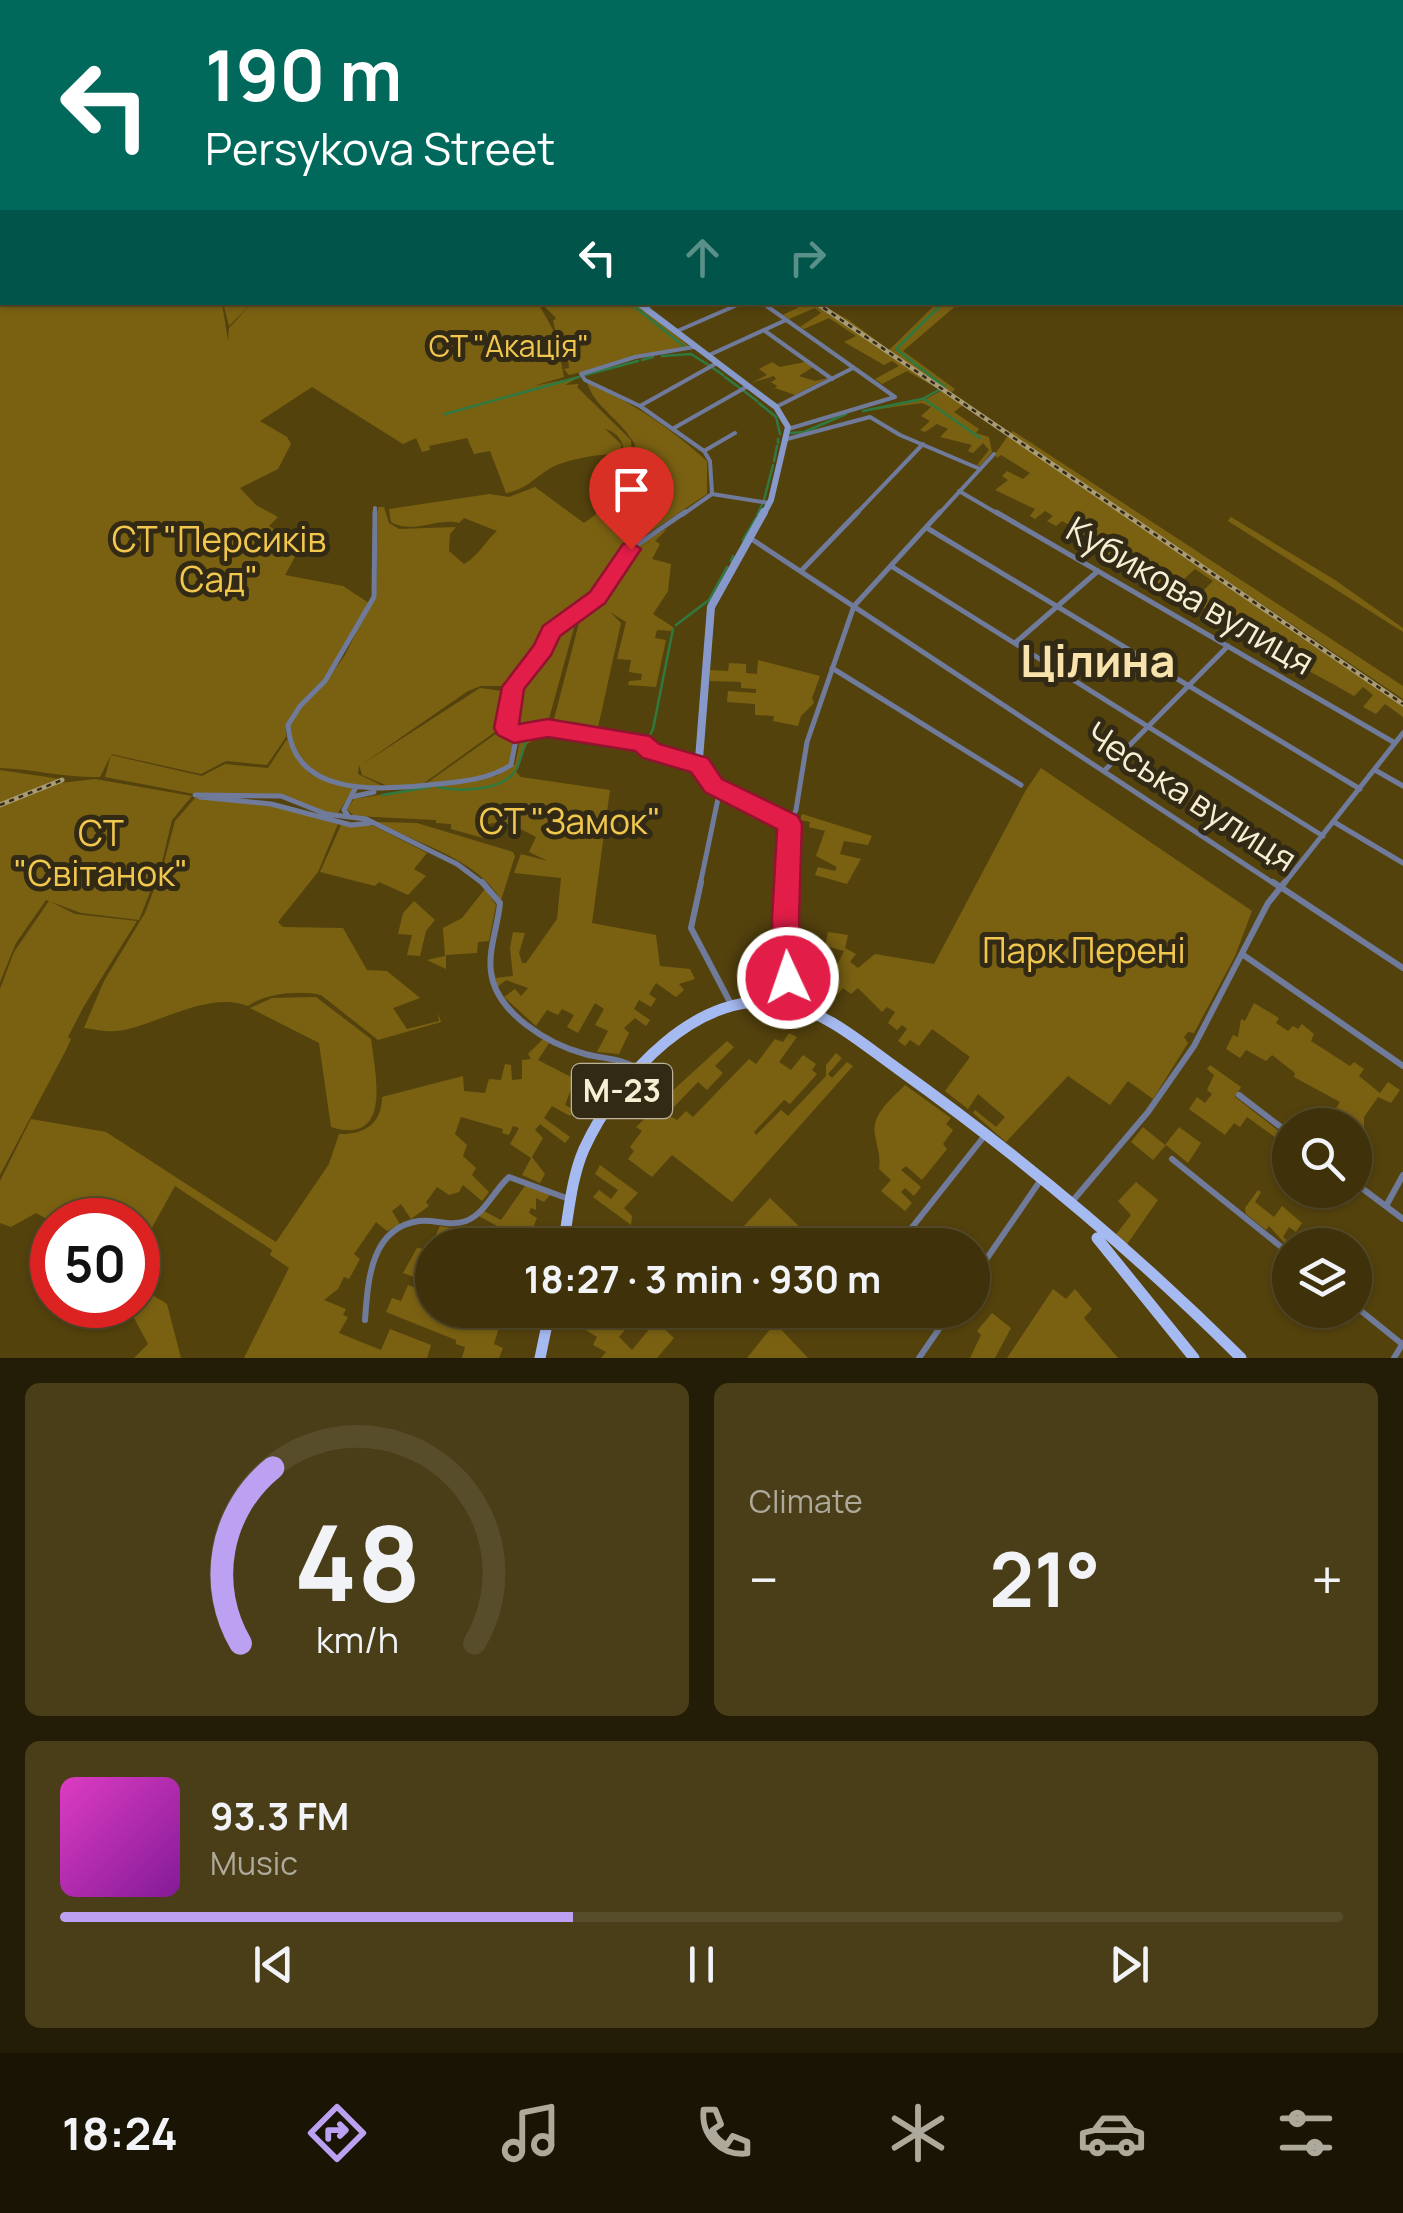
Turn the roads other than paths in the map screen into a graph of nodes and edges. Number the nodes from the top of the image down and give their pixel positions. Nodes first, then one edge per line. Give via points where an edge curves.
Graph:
1 (737, 305) edge
2 (765, 305) edge
3 (641, 306) edge
4 (786, 320) junction
5 (764, 330) junction
6 (675, 332) junction
7 (695, 347) junction
8 (707, 356) junction
9 (718, 364) junction
10 (854, 368) junction
11 (832, 379) junction
12 (748, 386) junction
13 (640, 406) junction
14 (779, 407) junction
15 (674, 428) junction
16 (736, 433) dead end
17 (787, 434) junction
18 (923, 444) junction
19 (704, 451) junction
20 (994, 454) dead end
21 (980, 469) junction
22 (959, 492) junction
23 (712, 494) junction
24 (769, 503) junction
25 (375, 508) dead end
26 (927, 528) junction
27 (750, 538) junction
28 (892, 566) junction
29 (1098, 571) junction
30 (801, 572) junction
31 (854, 606) junction
32 (1057, 606) junction
33 (1015, 643) junction
34 (1228, 646) junction
35 (832, 668) junction
36 (1188, 685) junction
37 (1148, 726) junction
38 (1403, 733) edge
39 (518, 734) junction
40 (1395, 743) junction
41 (700, 764) junction
42 (1104, 770) junction
43 (1375, 770) junction
44 (1021, 786) dead end
45 (1403, 786) edge
46 (356, 787) junction
47 (1360, 788) junction
48 (720, 789) junction
49 (380, 792) junction
50 (348, 799) junction
51 (344, 810) junction
52 (336, 816) junction
53 (351, 818) junction
54 (374, 822) junction
55 (1334, 822) junction
56 (790, 824) junction
57 (1323, 836) junction
58 (1403, 863) edge
59 (1280, 886) junction
60 (1242, 954) junction
61 (1403, 968) edge
62 (788, 978) junction
63 (758, 1001) junction
64 (731, 1004) junction
65 (785, 1004) junction
66 (818, 1016) junction
67 (1403, 1066) edge
68 (640, 1070) junction
69 (1239, 1095) dead end
70 (1272, 1120) edge
71 (986, 1134) junction
72 (1172, 1159) dead end
73 (1403, 1175) edge
74 (1040, 1182) junction
75 (1372, 1196) edge
76 (572, 1200) junction
77 (1068, 1206) junction
78 (1386, 1206) junction
79 (1403, 1219) edge
80 (566, 1228) edge
81 (911, 1228) edge
82 (1272, 1240) edge
83 (990, 1254) edge
84 (1151, 1276) junction
85 (1141, 1292) junction
86 (1372, 1319) edge
87 (365, 1320) dead end
88 (546, 1328) edge
89 (940, 1328) edge
90 (1403, 1344) edge
91 (540, 1358) edge
92 (919, 1358) edge
93 (1194, 1358) edge
94 (1241, 1358) edge
95 (1394, 1358) edge

1 - 6 street
2 - 4 street
3 - 6 main road
4 - 5 street
4 - 10 street
5 - 8 street
5 - 11 street
6 - 7 main road
7 - 8 main road
7 - 13 street via 580,374
8 - 9 main road
9 - 12 main road
9 - 13 street
10 - 11 street
10 - 17 street via 895,397
11 - 14 street
12 - 14 main road
12 - 15 street
13 - 15 street
14 - 17 main road
15 - 19 street
16 - 19 street
17 - 18 street via 870,417
17 - 24 main road
18 - 21 street
18 - 30 street
19 - 23 street
20 - 21 street
21 - 22 street
22 - 26 street
22 - 29 street, Кубикова вулиця
23 - 24 street
23 - 39 street via 631,549 598,598 555,627 513,687 506,728
24 - 27 main road
25 - 46 street via 374,597 345,651 287,728 310,774
26 - 28 street
26 - 32 street
27 - 30 street, Чеська вулиця
27 - 41 main road via 710,612
28 - 31 street
28 - 33 street
29 - 32 street
29 - 34 street, Кубикова вулиця
30 - 31 street, Чеська вулиця
31 - 35 street
31 - 42 street, Чеська вулиця
32 - 33 street
32 - 36 street
33 - 37 street
34 - 36 street
34 - 40 street, Кубикова вулиця
35 - 44 street
35 - 56 street
36 - 37 street
36 - 47 street
37 - 42 street
37 - 57 street
38 - 40 street
39 - 41 street via 543,728 589,732
39 - 49 street via 514,762 492,776
40 - 43 street
41 - 48 main road
42 - 59 street, Чеська вулиця
43 - 45 street
43 - 47 street
46 - 49 street
46 - 50 street
47 - 55 street
48 - 56 main road
48 - 64 street via 691,928
49 - 50 street
50 - 51 street
51 - 52 street
51 - 53 street
52 - 53 street
52 - 54 street via 282,796 195,796 271,804 351,825
53 - 54 street
54 - 68 street via 458,864 492,892 500,906 492,983 520,1020 579,1052 618,1057
55 - 57 street
55 - 58 street
56 - 62 main road
57 - 59 street
59 - 60 street
59 - 61 street, Чеська вулиця
60 - 67 street
60 - 77 street via 1158,1100
62 - 63 highway
62 - 65 main road
62 - 66 highway
63 - 64 highway, М-23
63 - 65 highway, М-23
64 - 68 highway, М-23 via 694,1024
65 - 66 highway, М-23
66 - 71 highway, М-23
68 - 76 highway, М-23 via 590,1136
69 - 70 street
71 - 74 highway, М-23
71 - 81 street
72 - 82 street
73 - 78 street
74 - 77 highway, М-23
74 - 83 street
75 - 78 street
76 - 80 highway, М-23
76 - 87 street via 509,1177 469,1220 418,1221 392,1232 370,1268
77 - 84 highway, М-23
77 - 85 highway, М-23
78 - 79 street
84 - 85 highway via 1138,1276
84 - 94 highway, М-23
85 - 93 highway, М-23
86 - 90 street
88 - 91 highway
89 - 92 street
90 - 95 street

